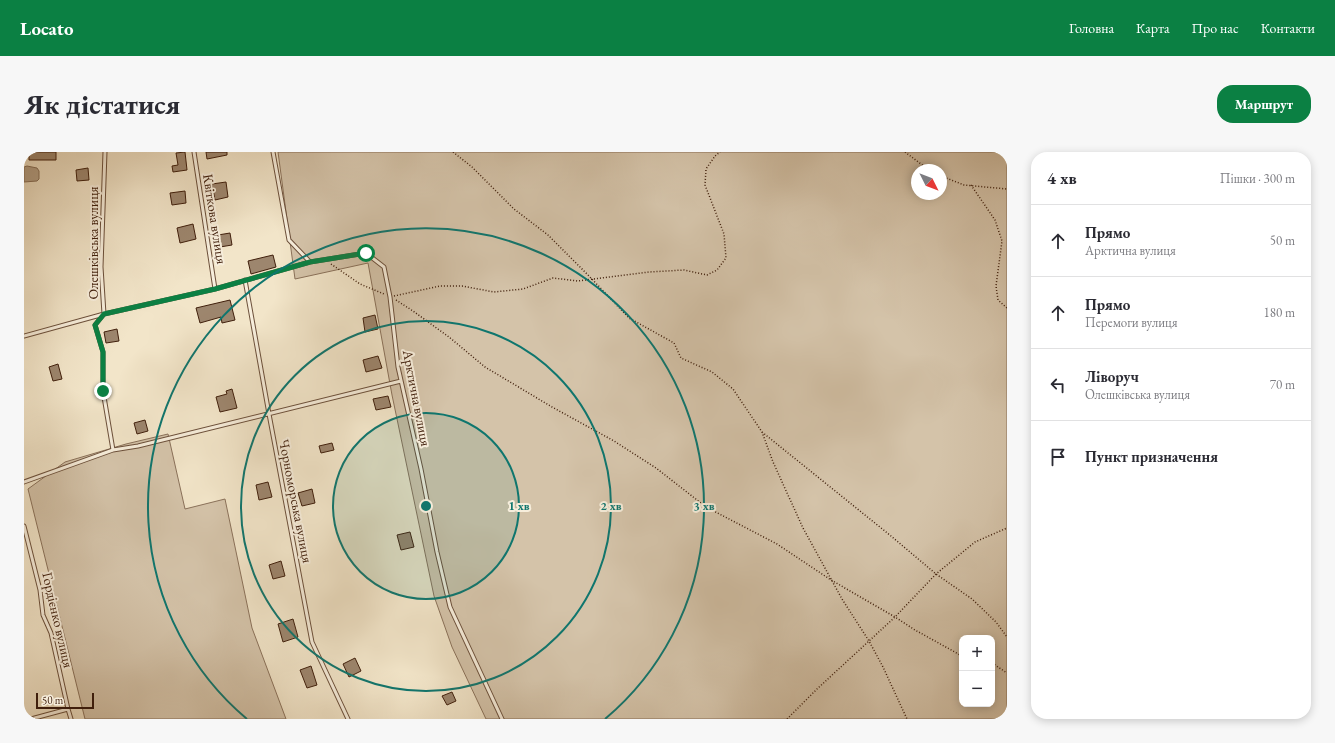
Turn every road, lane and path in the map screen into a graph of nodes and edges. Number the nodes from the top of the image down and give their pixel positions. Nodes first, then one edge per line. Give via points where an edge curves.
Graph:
1 (104, 152) edge
2 (194, 152) edge
3 (273, 152) edge
4 (453, 152) edge
5 (720, 152) edge
6 (905, 152) edge
7 (921, 164) edge
8 (947, 178) edge
9 (971, 186) junction
10 (1007, 189) edge
11 (324, 259) junction
12 (310, 262) junction
13 (592, 279) junction
14 (245, 280) junction
15 (215, 289) junction
16 (390, 297) junction
17 (1007, 308) edge
18 (104, 314) junction
19 (24, 336) edge
20 (401, 381) junction
21 (269, 414) junction
22 (762, 432) junction
23 (113, 450) junction
24 (24, 482) edge
25 (24, 526) edge
26 (1007, 528) edge
27 (936, 574) junction
28 (831, 580) junction
29 (895, 617) junction
30 (1007, 637) edge
31 (869, 641) junction
32 (959, 654) edge
33 (995, 665) edge
34 (1007, 673) edge
35 (68, 709) junction
36 (31, 719) edge
37 (72, 719) edge
38 (348, 719) edge
39 (502, 719) edge
40 (787, 719) edge
41 (907, 719) edge

1 - 18 lane, Олешківська вулиця via 101,267
2 - 15 lane, Квіткова вулиця
3 - 12 lane via 289,240
4 - 13 path via 472,167 514,209 548,235
5 - 13 path via 706,169 705,184 724,234 726,258 717,270 707,275 684,270
6 - 7 path
8 - 9 path
9 - 10 path
9 - 17 path via 995,220 1002,241 996,286 998,300
11 - 12 lane, Арктична вулиця
11 - 16 path via 360,284
11 - 16 lane, Арктична вулиця via 366,253 384,268
12 - 14 lane, Арктична вулиця
13 - 16 path via 578,281 553,278 523,289 494,292 462,286 440,286
13 - 22 path via 629,318 674,343 681,358 712,372 733,389
14 - 15 lane, Арктична вулиця
14 - 21 lane, Чорноморська вулиця
15 - 18 lane, Арктична вулиця
16 - 20 lane, Арктична вулиця
16 - 28 path via 449,337 485,367 614,441 656,468 706,507 777,544
18 - 19 lane, Арктична вулиця
18 - 23 lane, Олешківська вулиця via 95,325 103,352 103,391
20 - 21 lane
20 - 39 lane, Арктична вулиця via 450,607
21 - 23 lane
21 - 38 lane, Чорноморська вулиця via 312,642
22 - 27 path
22 - 28 path via 803,528
23 - 24 lane
25 - 35 lane, Гордієнко вулиця via 40,590 43,615 51,633
26 - 27 path via 975,542
27 - 29 path
27 - 30 path via 972,599 996,622
28 - 29 path
28 - 31 path
29 - 31 path
29 - 32 path
31 - 40 path
31 - 41 path via 884,667
33 - 34 path
35 - 36 lane
35 - 37 lane, Гордієнко вулиця

